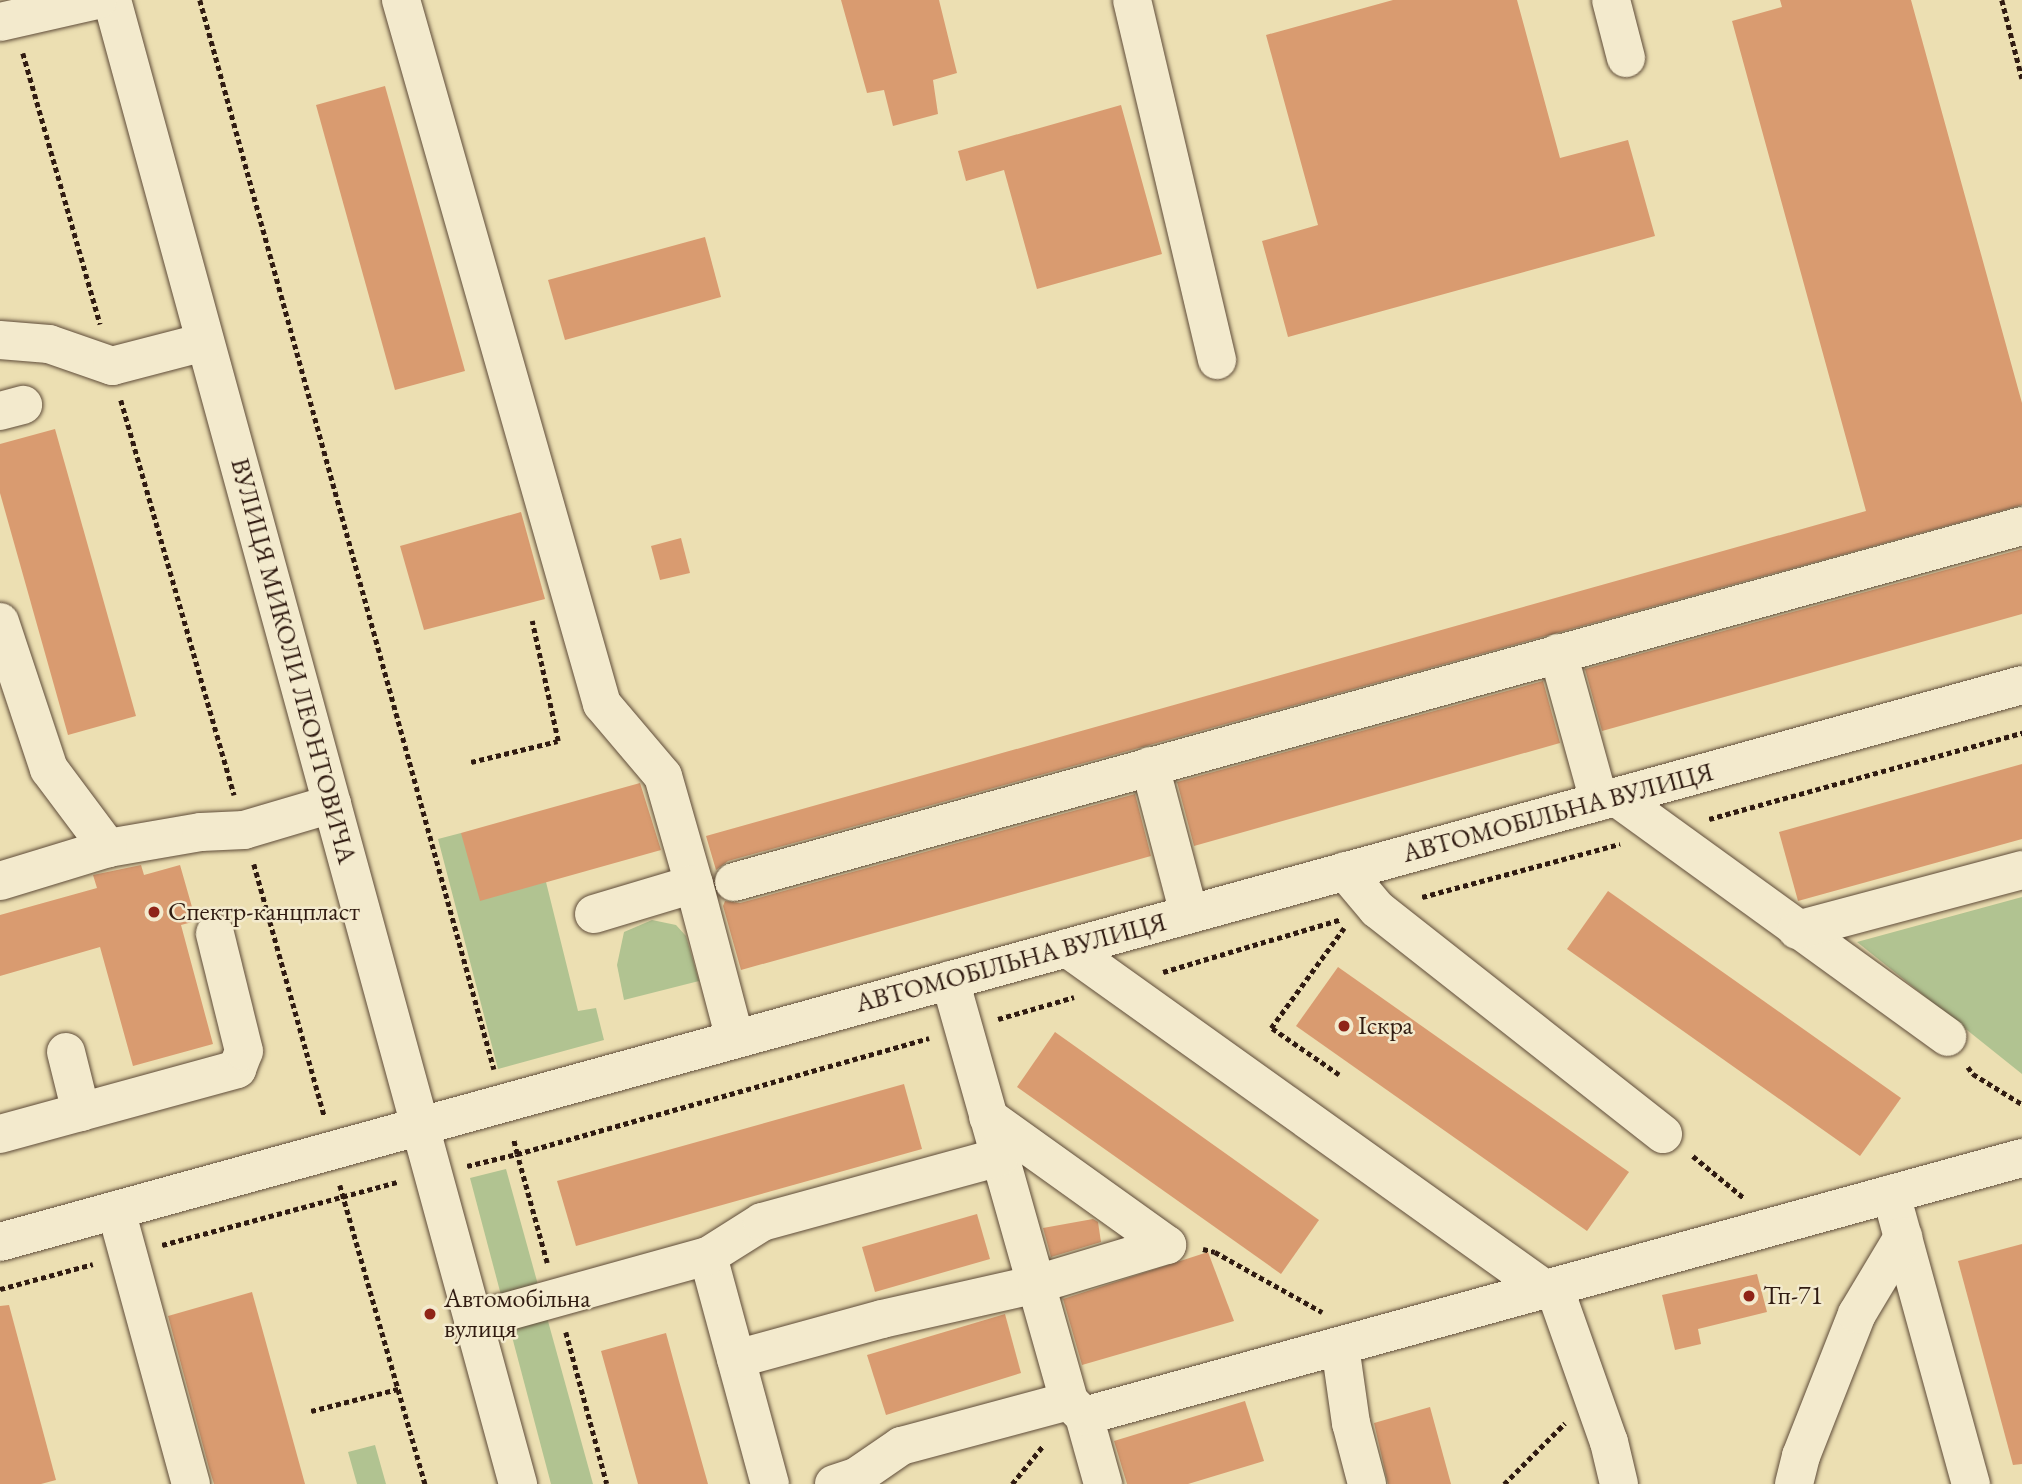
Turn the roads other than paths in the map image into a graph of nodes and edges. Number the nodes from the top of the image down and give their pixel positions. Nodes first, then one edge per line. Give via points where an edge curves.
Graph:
1 (98, 0) edge
2 (112, 0) edge
3 (401, 0) edge
4 (1132, 0) edge
5 (1611, 0) edge
6 (7, 20) edge
7 (1626, 58) dead end
8 (0, 340) edge
9 (205, 342) junction
10 (1217, 360) dead end
11 (2022, 526) edge
12 (0, 622) edge
13 (1558, 653) junction
14 (2022, 685) edge
15 (1150, 766) junction
16 (1608, 799) junction
17 (332, 804) junction
18 (108, 848) junction
19 (2022, 870) edge
20 (1345, 872) junction
21 (0, 881) edge
22 (734, 883) dead end
23 (694, 884) junction
24 (594, 914) dead end
25 (1189, 914) junction
26 (1797, 930) junction
27 (215, 934) dead end
28 (1067, 948) junction
29 (950, 980) junction
30 (1947, 1037) road end
31 (734, 1039) junction
32 (66, 1052) dead end
33 (81, 1112) junction
34 (988, 1117) junction
35 (420, 1126) junction
36 (0, 1134) edge
37 (1663, 1134) road end
38 (999, 1157) junction
39 (2022, 1158) edge
40 (1891, 1194) junction
41 (116, 1210) junction
42 (1903, 1237) junction
43 (0, 1242) edge
44 (708, 1256) junction
45 (1037, 1284) junction
46 (1550, 1288) junction
47 (473, 1321) junction
48 (1355, 1342) junction
49 (736, 1359) junction
50 (1077, 1409) junction
51 (191, 1484) edge
52 (517, 1484) edge
53 (771, 1484) edge
54 (834, 1484) edge
55 (1103, 1484) edge
56 (1367, 1484) edge
57 (1619, 1484) edge
58 (1794, 1484) edge
59 (1971, 1484) edge

1 - 6 street
2 - 9 street, ВУЛИЦЯ МИКОЛИ ЛЕОНТОВИЧА
3 - 23 street via 602,704 663,776
4 - 10 street
5 - 7 street
8 - 9 street via 49,344 112,366
9 - 17 street, ВУЛИЦЯ МИКОЛИ ЛЕОНТОВИЧА
11 - 13 street
12 - 18 street via 49,769
13 - 15 street
13 - 16 street
14 - 16 street, АВТОМОБІЛЬНА ВУЛИЦЯ
15 - 22 street
15 - 25 street
16 - 20 street, АВТОМОБІЛЬНА ВУЛИЦЯ
16 - 26 street
17 - 18 street via 244,830 201,832
17 - 35 street, ВУЛИЦЯ МИКОЛИ ЛЕОНТОВИЧА
18 - 21 street
19 - 26 street
20 - 25 street, АВТОМОБІЛЬНА ВУЛИЦЯ
20 - 37 street via 1377,909
23 - 24 street
23 - 31 street
25 - 28 street, АВТОМОБІЛЬНА ВУЛИЦЯ
26 - 30 street
27 - 33 street via 244,1051 237,1069
28 - 29 street, АВТОМОБІЛЬНА ВУЛИЦЯ
28 - 46 street
29 - 31 street, АВТОМОБІЛЬНА ВУЛИЦЯ
29 - 34 street
31 - 35 street, АВТОМОБІЛЬНА ВУЛИЦЯ
32 - 33 street
33 - 36 street
34 - 38 street
34 - 45 street via 1167,1245
35 - 41 street, АВТОМОБІЛЬНА ВУЛИЦЯ
35 - 47 street, ВУЛИЦЯ МИКОЛИ ЛЕОНТОВИЧА
38 - 44 street via 762,1222
38 - 45 street
39 - 40 street
40 - 42 street
40 - 46 street
41 - 43 street, АВТОМОБІЛЬНА ВУЛИЦЯ
41 - 51 street
42 - 58 street via 1857,1314
42 - 59 street
44 - 47 street
44 - 49 street
45 - 49 street via 882,1319
45 - 50 street
46 - 48 street
46 - 57 street via 1608,1441
47 - 52 street, ВУЛИЦЯ МИКОЛИ ЛЕОНТОВИЧА
48 - 50 street
48 - 56 street via 1351,1423
49 - 53 street
50 - 54 street via 901,1446 856,1477
50 - 55 street

